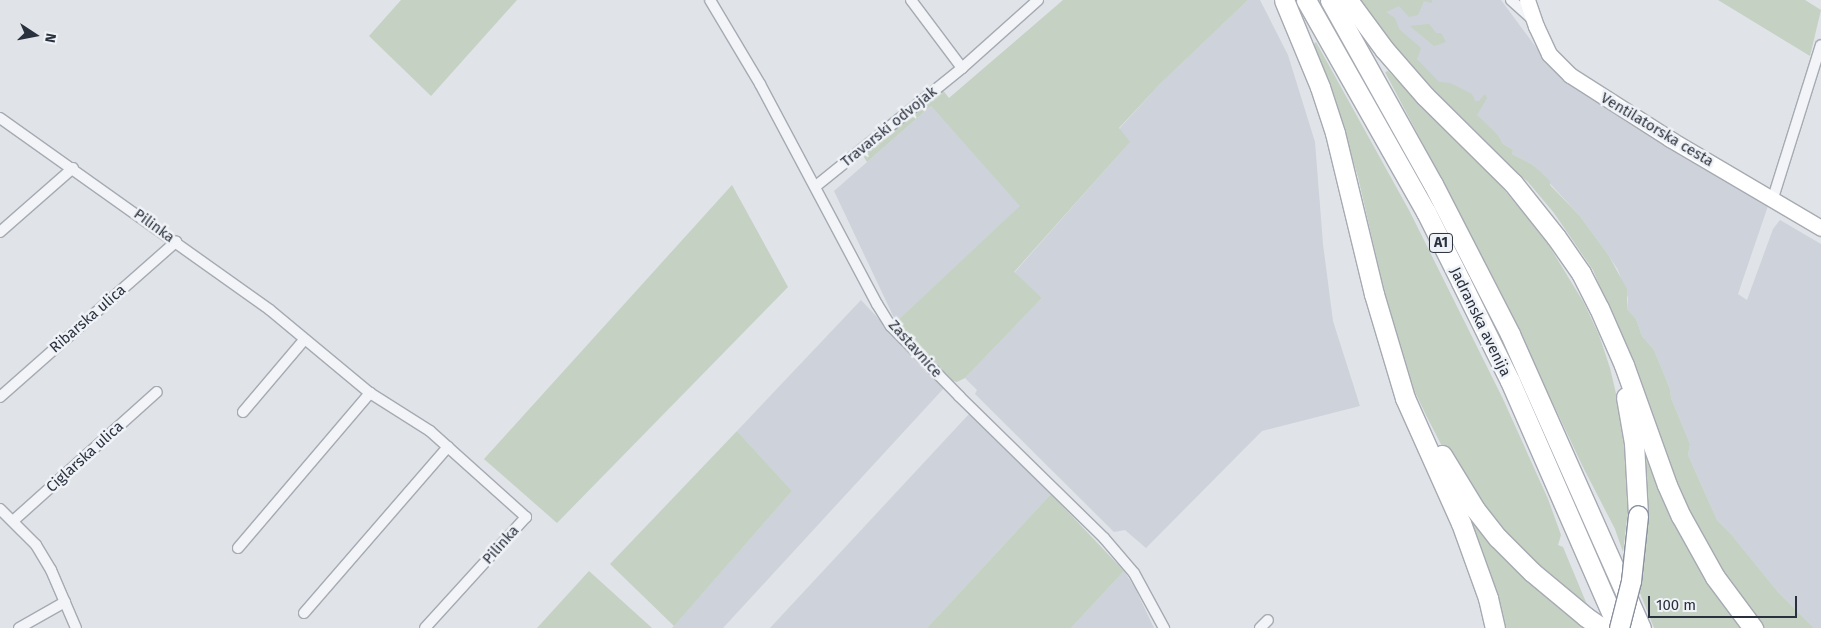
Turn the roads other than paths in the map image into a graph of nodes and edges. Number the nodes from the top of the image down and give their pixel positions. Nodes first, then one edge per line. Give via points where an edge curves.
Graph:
1 (710, 0) edge
2 (911, 0) edge
3 (1038, 0) edge
4 (1284, 0) edge
5 (1306, 0) edge
6 (1330, 0) edge
7 (1348, 0) edge
8 (1512, 0) edge
9 (1527, 0) edge
10 (1534, 20) junction
11 (1821, 45) edge
12 (1819, 60) edge
13 (962, 68) junction
14 (0, 118) edge
15 (74, 168) junction
16 (816, 186) junction
17 (1773, 198) junction
18 (1821, 228) edge
19 (0, 232) edge
20 (176, 242) junction
21 (1599, 308) junction
22 (304, 340) junction
23 (1399, 375) junction
24 (156, 392) dead end
25 (370, 393) junction
26 (0, 397) edge
27 (243, 412) dead end
28 (448, 447) junction
29 (1576, 480) junction
30 (1559, 494) junction
31 (0, 509) edge
32 (13, 521) junction
33 (238, 548) dead end
34 (65, 602) junction
35 (304, 614) dead end
36 (1268, 620) dead end
37 (20, 628) edge
38 (76, 628) edge
39 (425, 628) edge
40 (1164, 628) edge
41 (1260, 628) edge
42 (1495, 628) edge
43 (1602, 628) edge
44 (1618, 628) edge
45 (1641, 628) edge
46 (1649, 628) edge
47 (1754, 628) edge

1 - 16 street, Zastavnice
2 - 13 street
3 - 13 street, Travarski odvojak
4 - 23 highway via 1335,133 1374,294
5 - 30 highway, Jadranska avenija / A1 via 1426,212 1510,381
6 - 29 highway, Jadranska avenija / A1 via 1447,210 1510,334
7 - 21 highway via 1384,49 1425,96 1513,183 1581,273
8 - 10 street
9 - 10 main road, Ventilatorska cesta
10 - 17 main road, Ventilatorska cesta via 1549,54 1570,75 1670,139
11 - 12 street
12 - 17 street
13 - 16 street, Travarski odvojak
14 - 15 street, Pilinka
15 - 19 street
15 - 20 street, Pilinka
16 - 40 street, Zastavnice via 891,326 1104,538 1134,574
17 - 18 main road, Ventilatorska cesta
20 - 22 street, Pilinka via 270,310
20 - 26 street, Ribarska ulica
21 - 44 highway, bridge via 1621,374 1634,443 1638,515 1631,581
21 - 47 highway via 1681,516 1716,577
22 - 25 street, Pilinka
22 - 27 street
23 - 42 highway via 1405,398 1475,560
23 - 43 highway via 1452,473 1498,538 1532,572
24 - 32 street, Ciglarska ulica
25 - 28 street, Pilinka via 414,419
25 - 33 street
28 - 35 street
28 - 39 street, Pilinka via 526,517
29 - 45 highway, Jadranska avenija / A1
29 - 46 highway via 1600,513
30 - 43 highway via 1569,542
30 - 44 highway, Jadranska avenija / A1
31 - 32 street
32 - 34 street via 36,546
34 - 37 street
34 - 38 street
36 - 41 street

